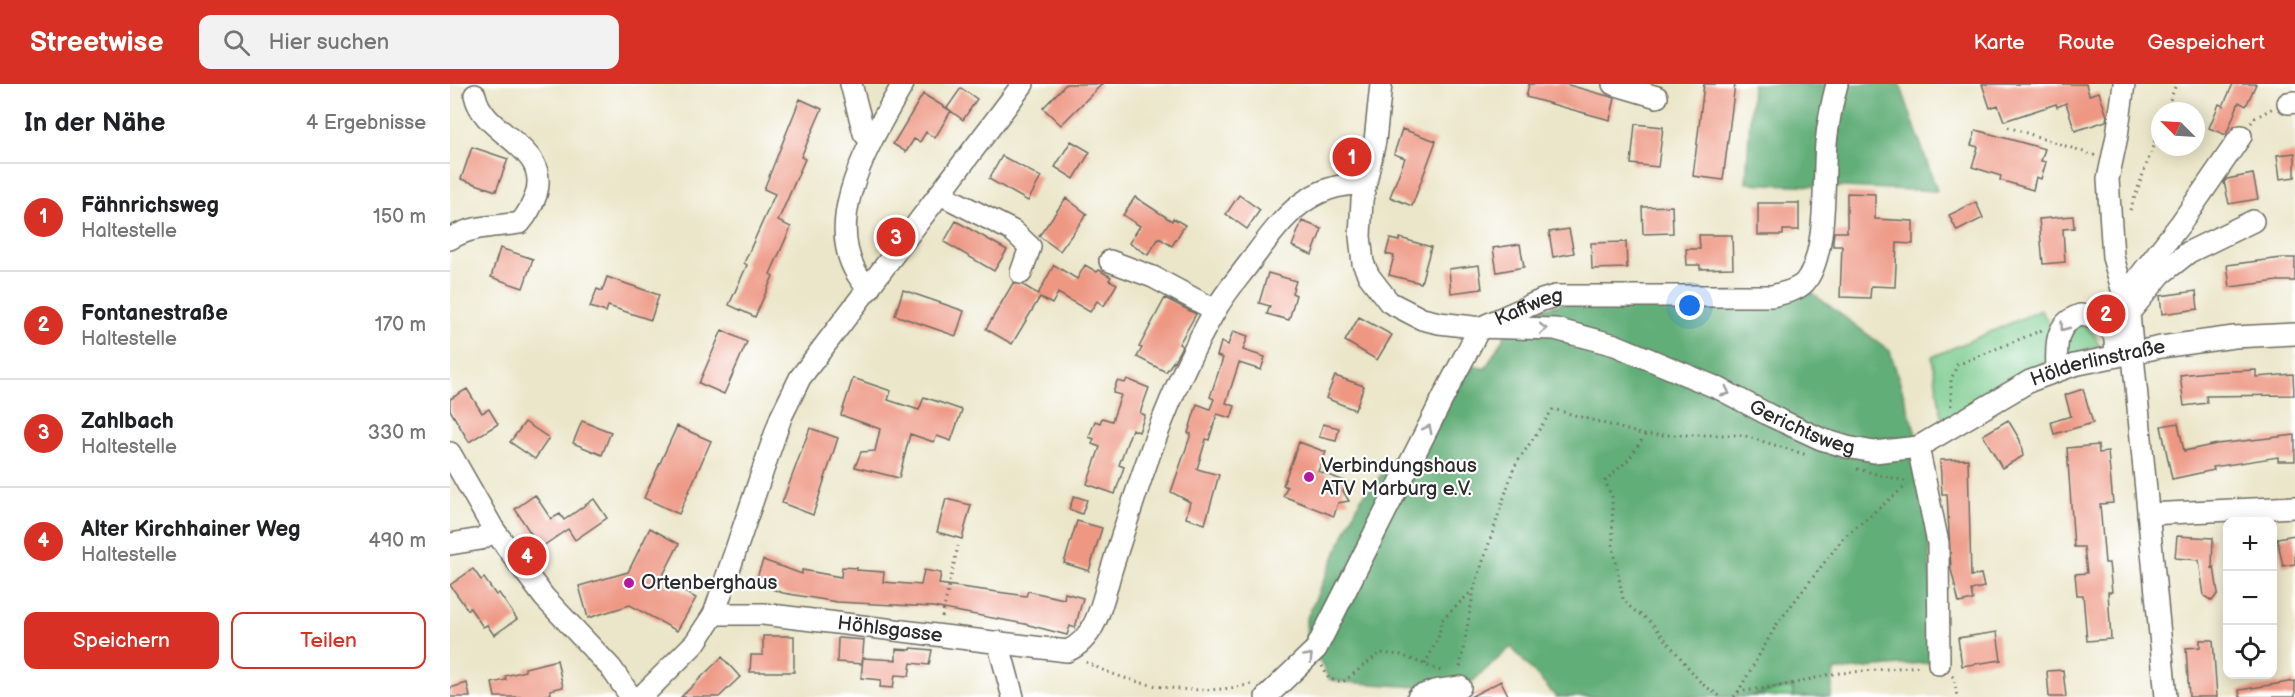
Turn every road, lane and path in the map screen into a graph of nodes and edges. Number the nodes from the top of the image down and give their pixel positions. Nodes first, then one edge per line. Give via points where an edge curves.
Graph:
1 (851, 84) edge
2 (903, 84) edge
3 (1023, 84) edge
4 (1381, 84) edge
5 (1613, 84) edge
6 (1838, 84) edge
7 (2124, 84) edge
8 (2176, 84) edge
9 (475, 95) dead end
10 (1657, 97) dead end
11 (2169, 102) edge
12 (2292, 103) edge
13 (2008, 127) dead end
14 (2241, 136) joint
15 (871, 141) junction
16 (2151, 152) edge
17 (2112, 161) junction
18 (1365, 184) junction
19 (940, 194) junction
20 (2127, 218) dead end
21 (2253, 221) dead end
22 (450, 239) edge
23 (1110, 261) dead end
24 (1020, 273) dead end
25 (869, 289) junction
26 (1215, 310) junction
27 (2129, 314) junction
28 (1484, 326) junction
29 (2051, 326) dead end
30 (2295, 334) edge
31 (2124, 354) junction
32 (2056, 370) junction
33 (1951, 428) junction
34 (1645, 435) junction
35 (1918, 447) junction
36 (450, 453) edge
37 (1810, 455) dead end
38 (1856, 469) dead end
39 (1910, 482) junction
40 (2295, 507) edge
41 (2148, 514) junction
42 (494, 530) junction
43 (450, 544) edge
44 (958, 546) dead end
45 (1474, 590) junction
46 (714, 614) junction
47 (938, 636) junction
48 (998, 642) junction
49 (1071, 650) junction
50 (1311, 656) junction
51 (1425, 664) junction
52 (1940, 664) joint
53 (1460, 683) edge
54 (1260, 690) edge
55 (1192, 695) dead end
56 (1214, 695) dead end
57 (1739, 695) edge
58 (631, 697) edge
59 (641, 697) edge
60 (1013, 697) edge
61 (1418, 697) edge
62 (1721, 697) edge
63 (1734, 697) edge
64 (2166, 697) edge

1 - 15 street via 864,133
2 - 15 street
3 - 19 street
4 - 18 street, Gerichtsweg via 1375,141
5 - 10 street
6 - 28 street, Kaffweg via 1826,141 1819,252 1812,271 1799,288 1772,296 1555,296
7 - 17 street
8 - 11 path
9 - 22 street via 484,114 536,166 538,186 529,214 520,223 470,230
12 - 14 path via 2255,118
13 - 17 path
14 - 27 street via 2139,277 2133,287
15 - 25 street via 861,160 844,227 845,248 854,271
16 - 20 path
17 - 27 street via 2108,179 2113,257
18 - 26 street via 1320,191 1292,210
18 - 28 street, Gerichtsweg via 1361,250 1369,276 1382,295 1422,319
19 - 24 street via 1012,231 1030,247
19 - 25 street
21 - 27 street via 2189,252 2161,274
23 - 26 street via 1153,277
25 - 46 street via 800,378 781,417
26 - 49 street via 1176,383 1090,632
27 - 31 street
28 -> 35 street, Gerichtsweg via 1555,329 1615,345 1846,447 1874,452
50 -> 28 street, Kaffweg
29 - 33 path via 1957,365 1951,380
30 - 31 street, Hölderlinstraße via 2234,337
31 - 32 street, Hölderlinstraße
31 -> 32 street via 2110,331 2096,320 2080,315 2059,331
31 - 41 street
32 - 33 street, Hölderlinstraße
33 - 35 street, Hölderlinstraße
34 - 37 path via 1742,435
34 - 45 path via 1552,409 1514,467
34 - 62 path via 1629,459 1605,481 1612,497 1613,547 1623,599 1651,622 1702,684
35 - 39 path
35 - 52 street via 1938,543
36 - 42 street
38 - 39 path
39 - 57 path via 1844,537 1777,624
40 - 41 street
41 - 64 street
42 - 43 street via 481,539
42 - 58 street via 544,597 611,669
44 - 47 path
45 - 51 path via 1442,620 1438,639
45 - 53 path
46 - 47 street, Höhlsgasse via 763,614
46 - 59 street via 695,643
47 - 48 street, Höhlsgasse
48 - 49 street, Höhlsgasse
48 - 60 street
49 - 55 path via 1110,674 1160,691
50 - 51 path via 1321,663 1329,679 1343,682 1380,653 1401,655
54 -> 50 street, Kaffweg
51 - 53 path
52 - 57 path via 1831,674
53 - 61 street
54 - 56 path
57 - 63 path

